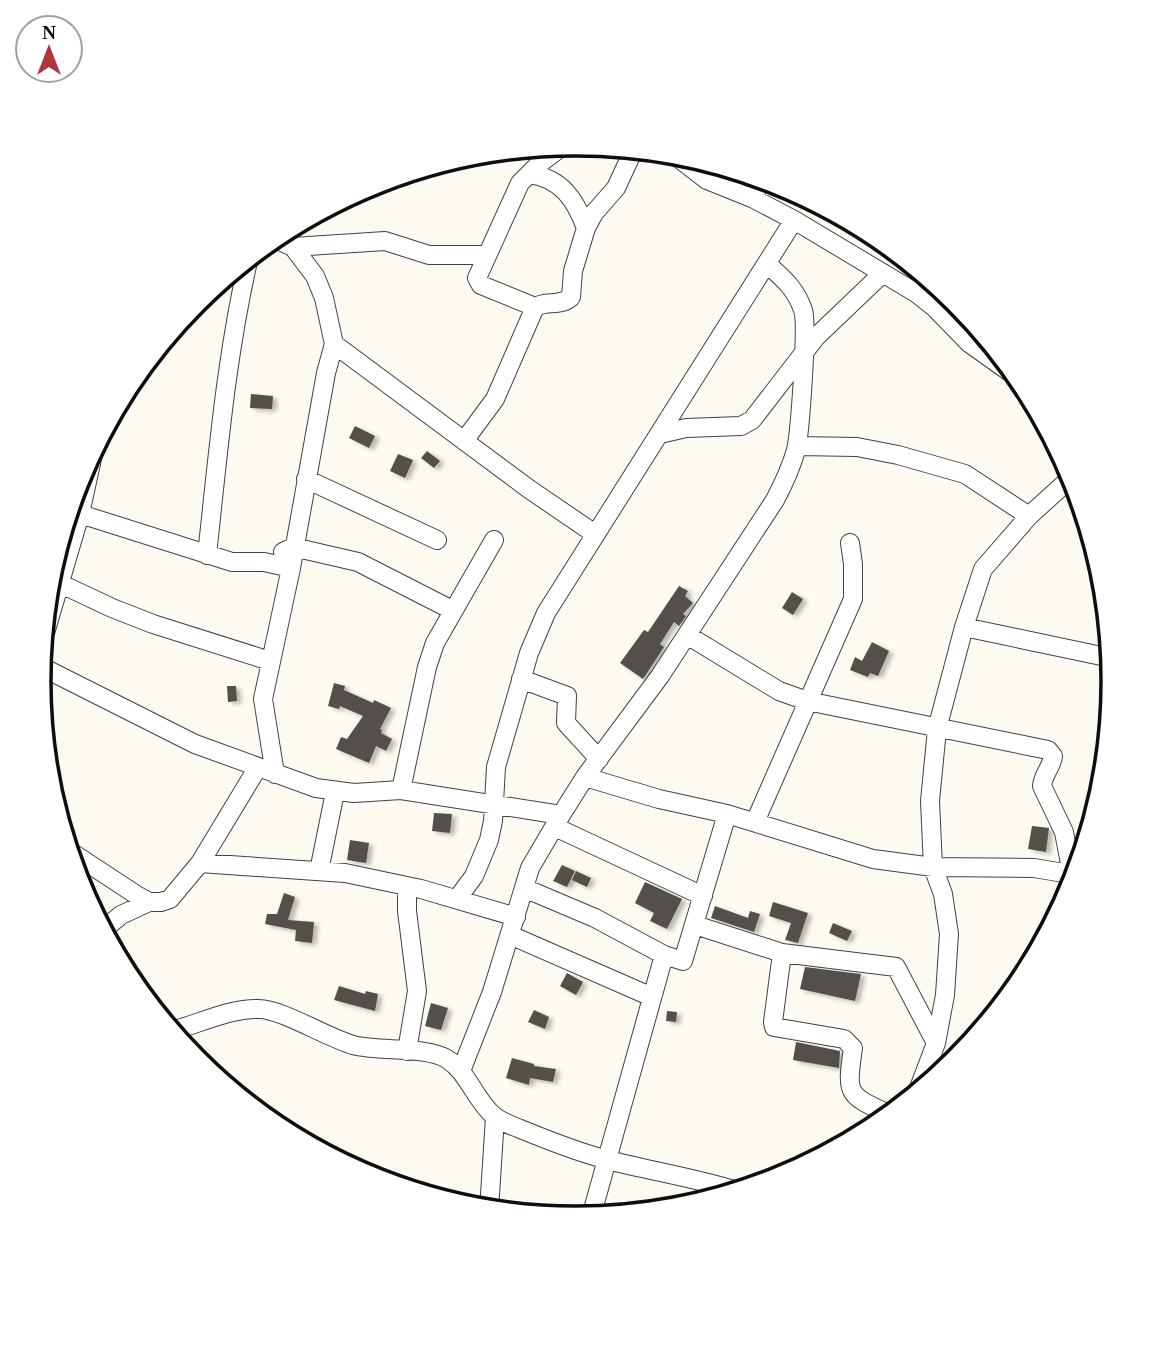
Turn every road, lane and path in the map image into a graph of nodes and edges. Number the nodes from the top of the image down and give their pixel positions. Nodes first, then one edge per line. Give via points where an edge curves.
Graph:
1 (550, 157) edge
2 (630, 159) edge
3 (694, 170) edge
4 (529, 174) junction
5 (757, 188) edge
6 (754, 199) junction
7 (794, 220) junction
8 (586, 228) junction
9 (285, 243) edge
10 (293, 247) junction
11 (487, 255) junction
12 (767, 264) junction
13 (245, 273) edge
14 (883, 273) junction
15 (921, 285) edge
16 (916, 293) junction
17 (535, 307) junction
18 (334, 344) junction
19 (803, 356) junction
20 (992, 360) edge
21 (677, 406) junction
22 (686, 428) junction
23 (660, 434) junction
24 (464, 441) junction
25 (797, 446) junction
26 (306, 479) junction
27 (1063, 485) edge
28 (83, 502) edge
29 (80, 514) junction
30 (1029, 516) junction
31 (595, 534) junction
32 (437, 540) dead end
33 (494, 540) dead end
34 (850, 543) dead end
35 (293, 547) junction
36 (207, 555) junction
37 (264, 562) junction
38 (64, 568) edge
39 (291, 568) junction
40 (60, 584) edge
41 (452, 610) junction
42 (964, 627) junction
43 (687, 635) junction
44 (1100, 656) edge
45 (270, 661) junction
46 (51, 672) edge
47 (521, 679) junction
48 (807, 701) junction
49 (937, 729) junction
50 (598, 758) junction
51 (266, 771) junction
52 (584, 777) junction
53 (401, 790) junction
54 (335, 792) junction
55 (494, 803) junction
56 (727, 814) junction
57 (558, 821) junction
58 (755, 822) junction
59 (1070, 858) edge
60 (83, 860) edge
61 (200, 863) junction
62 (933, 867) junction
63 (319, 870) junction
64 (1065, 873) edge
65 (407, 886) junction
66 (524, 888) junction
67 (703, 896) junction
68 (457, 899) junction
69 (149, 902) junction
70 (516, 917) junction
71 (111, 924) edge
72 (695, 925) junction
73 (510, 935) junction
74 (782, 953) junction
75 (664, 955) junction
76 (652, 997) junction
77 (184, 1030) edge
78 (936, 1043) junction
79 (407, 1051) junction
80 (461, 1071) junction
81 (924, 1074) edge
82 (880, 1110) edge
83 (495, 1117) junction
84 (609, 1160) junction
85 (720, 1186) edge
86 (490, 1199) edge
87 (595, 1205) edge

1 - 4 street
2 - 8 street via 616,188
3 - 6 street
4 - 8 street via 545,176 562,188
4 - 11 street via 514,195
5 - 6 street
6 - 7 street
7 - 12 street
7 - 14 street
8 - 17 street via 573,271 571,297 562,304
9 - 10 street
10 - 11 street via 386,241 429,255
10 - 18 street via 315,276
11 - 17 street via 478,282
12 - 19 street via 798,296 806,318
12 - 21 street
13 - 36 street via 223,393
14 - 16 street
14 - 19 street via 816,337
15 - 16 street
16 - 20 street
17 - 24 street via 495,399
18 - 24 street
18 - 26 street
19 - 22 street via 752,420 741,426
19 - 25 street
21 - 22 street
21 - 23 street
22 - 23 street
23 - 31 street
24 - 31 street
25 - 30 street via 858,447 965,474
25 - 43 street via 775,500
26 - 32 street
26 - 35 street
27 - 30 street
28 - 29 street
29 - 36 street
29 - 38 street
30 - 42 street via 983,569
31 - 47 street via 546,613
33 - 41 street
34 - 48 street via 853,599
35 - 37 street
35 - 39 street
35 - 41 street via 358,562
36 - 37 street via 232,562
37 - 39 street
39 - 45 street
40 - 45 street via 153,624
41 - 53 street via 427,667
42 - 44 street
42 - 49 street
43 - 48 street via 779,691
43 - 50 street
45 - 51 street via 263,699
46 - 51 street via 195,744
47 - 50 street via 566,696 566,723
47 - 55 street via 496,767
48 - 49 street
48 - 58 street
49 - 59 street via 1048,750 1053,756 1042,786 1064,832
49 - 62 street via 930,801
50 - 52 street
51 - 54 street
51 - 61 street
52 - 56 street
52 - 57 street
53 - 54 street
53 - 55 street
54 - 63 street
55 - 57 street
55 - 68 street via 489,840 474,876
56 - 58 street
56 - 67 street
57 - 66 street via 530,868
57 - 67 street
58 - 62 street via 873,859
60 - 69 street
61 - 63 street
61 - 69 street via 170,899
62 - 64 street
62 - 78 street via 949,934
63 - 65 street
65 - 68 street
65 - 79 street via 417,991
66 - 70 street
66 - 75 street via 595,918
67 - 72 street
68 - 70 street
69 - 71 street
70 - 73 street
72 - 74 street
72 - 75 street via 685,960
73 - 76 street
73 - 80 street
74 - 78 street via 896,967
74 - 82 street via 774,1027 851,1043 848,1081 852,1093
75 - 76 street
76 - 84 street
77 - 79 street via 246,1009 263,1009 354,1045
78 - 81 street
79 - 80 street via 446,1058
80 - 83 street
83 - 84 street
83 - 86 street
84 - 85 street
84 - 87 street

